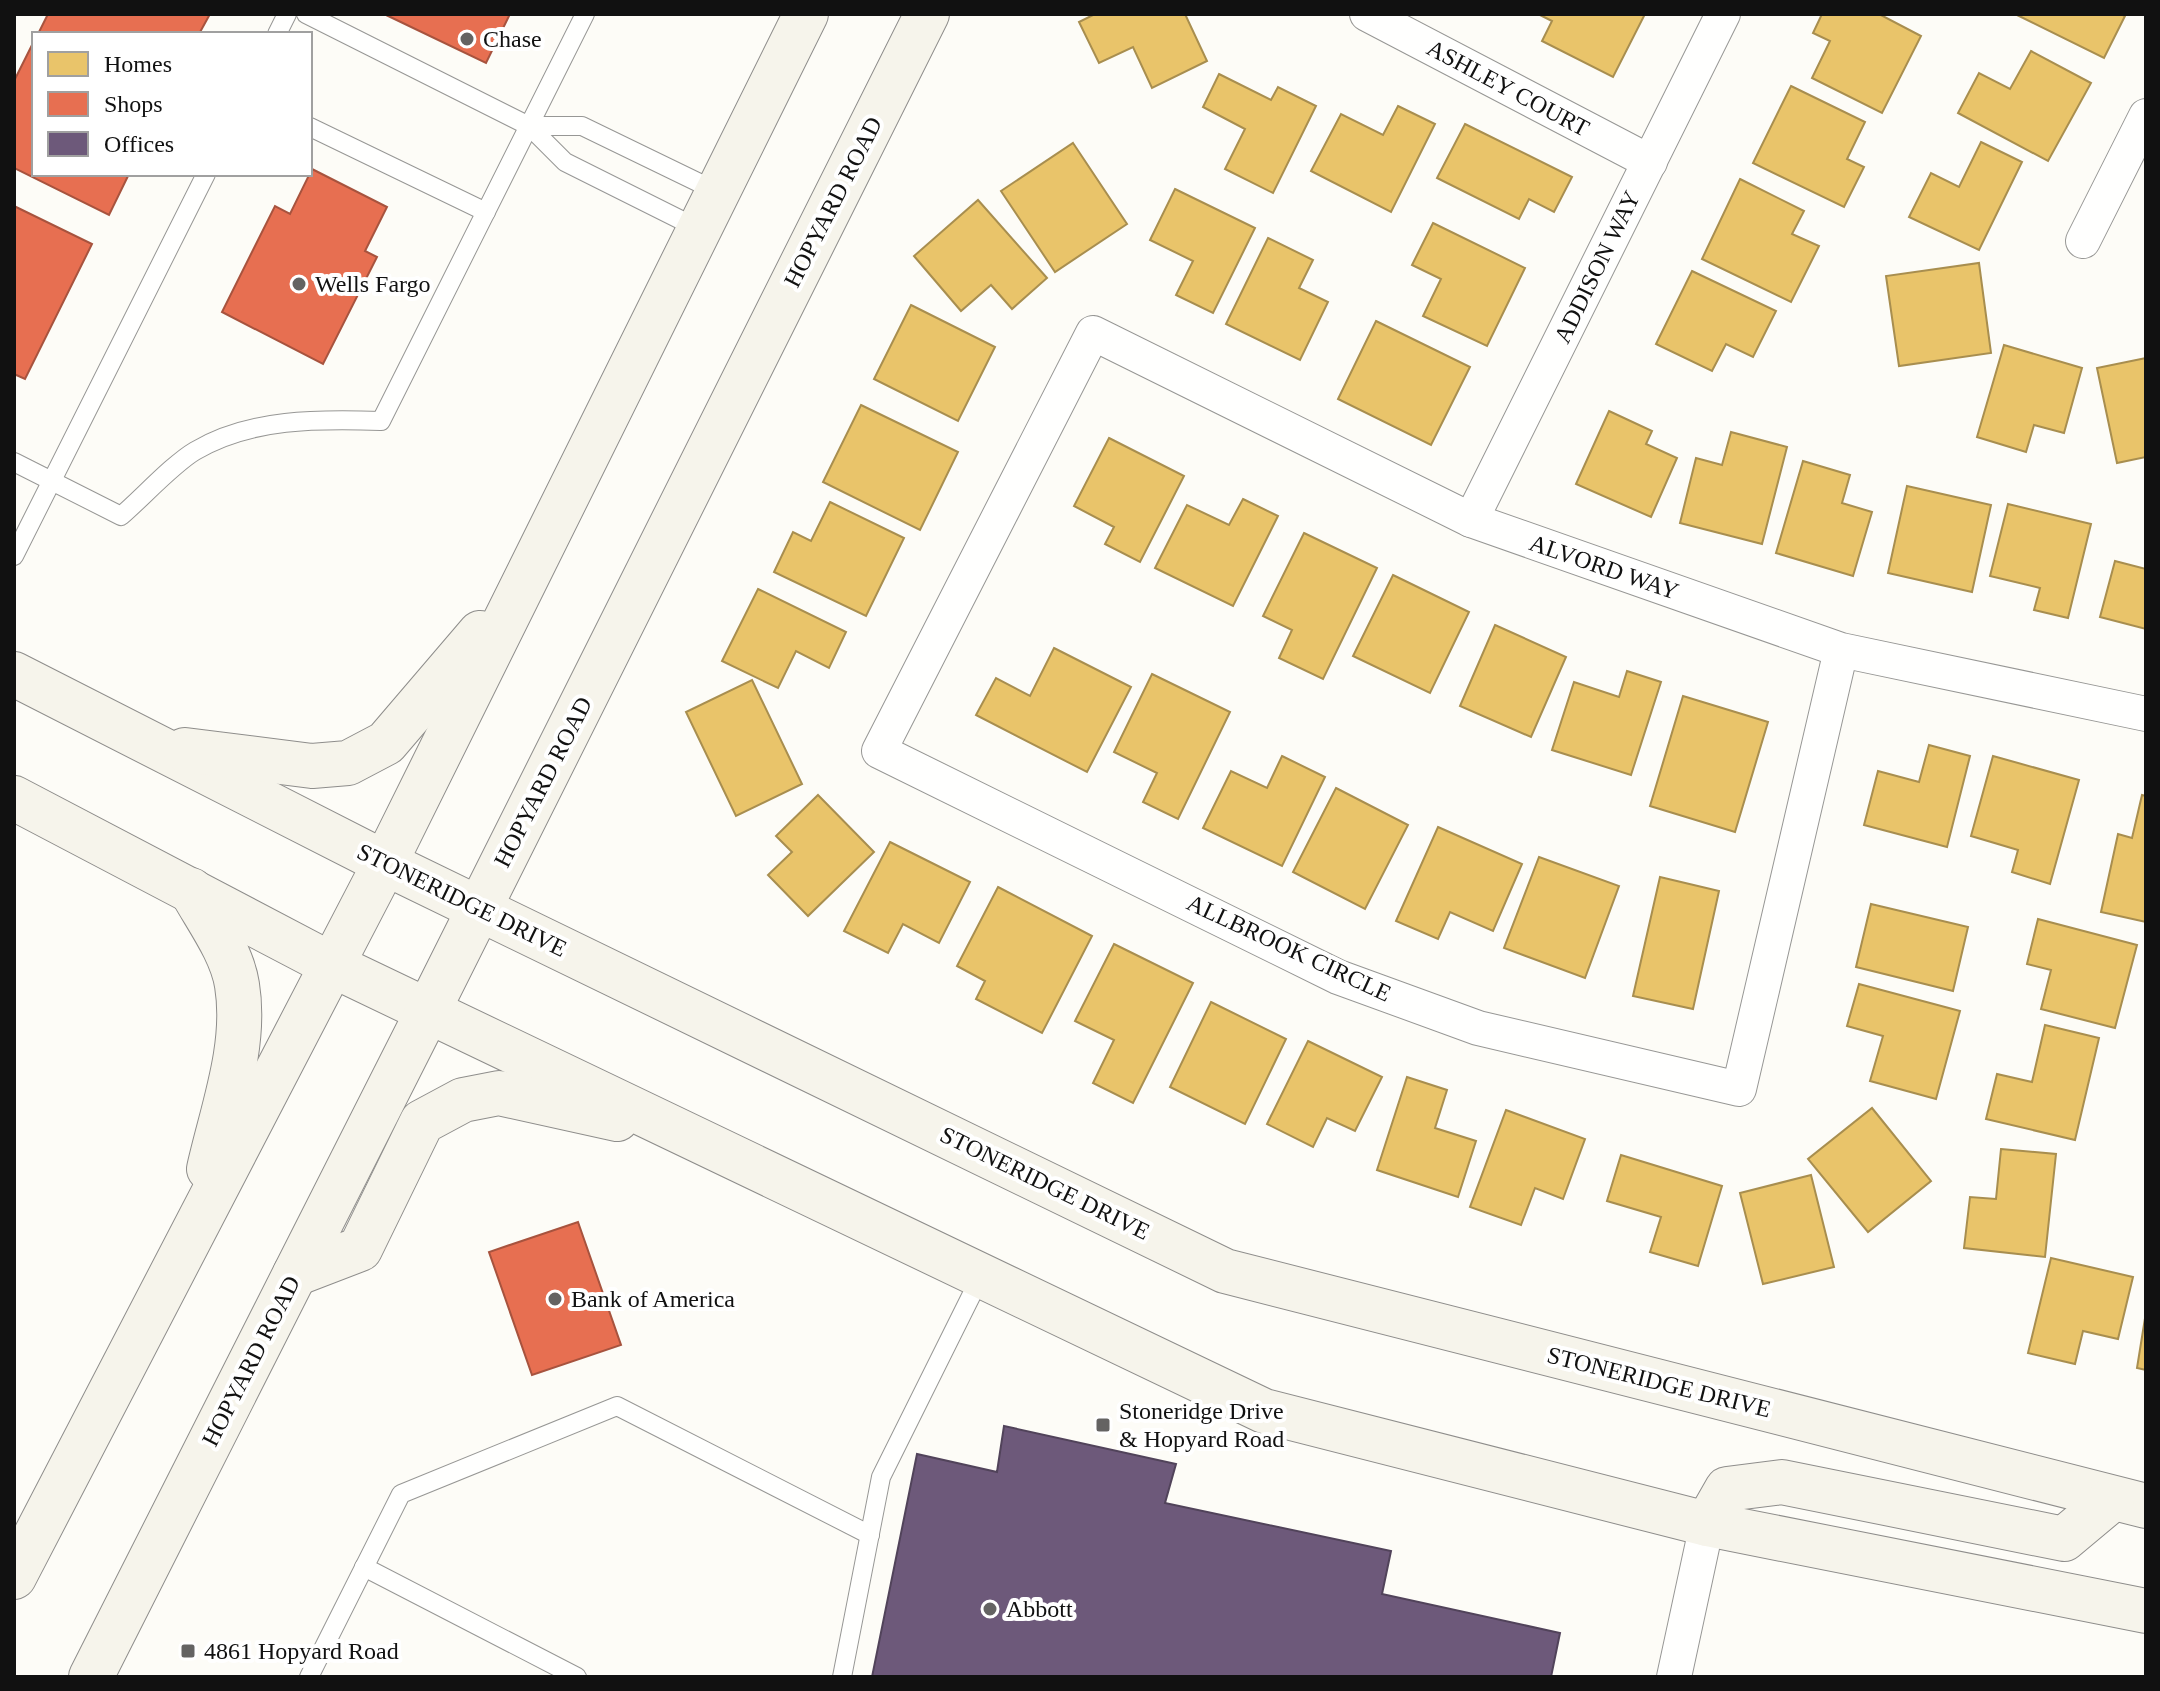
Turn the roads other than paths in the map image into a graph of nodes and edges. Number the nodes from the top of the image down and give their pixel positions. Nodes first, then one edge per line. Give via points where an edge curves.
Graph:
1 (287, 14) edge
2 (306, 14) edge
3 (585, 14) edge
4 (806, 14) edge
5 (927, 14) edge
6 (1367, 14) edge
7 (1723, 14) edge
8 (278, 32) edge
9 (2146, 116) edge
10 (529, 126) junction
11 (312, 128) edge
12 (1650, 162) junction
13 (205, 176) edge
14 (707, 210) junction
15 (486, 212) junction
16 (2083, 241) dead end
17 (1093, 333) joint
18 (14, 462) edge
19 (52, 481) junction
20 (1471, 520) junction
21 (14, 556) edge
22 (523, 583) junction
23 (1841, 650) junction
24 (14, 674) edge
25 (2146, 714) edge
26 (154, 746) junction
27 (14, 798) edge
28 (385, 863) junction
29 (191, 890) junction
30 (479, 909) junction
31 (332, 965) junction
32 (428, 1011) junction
33 (679, 1131) junction
34 (195, 1230) junction
35 (295, 1274) junction
36 (981, 1276) junction
37 (2129, 1502) edge
38 (1707, 1524) junction
39 (870, 1535) junction
40 (364, 1567) junction
41 (14, 1577) edge
42 (2146, 1611) edge
43 (91, 1677) edge
44 (309, 1677) edge
45 (577, 1677) edge
46 (842, 1677) edge
47 (1674, 1677) edge

1 - 8 lane
2 - 10 lane
3 - 10 lane
4 - 14 main road
5 - 30 main road, HOPYARD ROAD
6 - 12 street, ASHLEY COURT
7 - 12 street, ADDISON WAY
9 - 16 street
10 - 14 lane via 565,162
10 - 14 lane via 582,126
10 - 15 lane
11 - 15 lane
12 - 20 street, ADDISON WAY
13 - 19 lane
14 - 22 main road
15 - 19 lane via 381,421 315,419 238,432 194,452 121,516
17 - 20 street, ALVORD WAY
17 - 23 street, ALLBROOK CIRCLE via 879,751 1338,977 1478,1028 1739,1089
18 - 19 lane
19 - 21 lane
20 - 23 street, ALVORD WAY
22 - 26 main road via 386,743 348,763 312,766
22 - 28 main road
23 - 25 street, ALVORD WAY
24 - 26 main road, STONERIDGE DRIVE
26 - 28 main road, STONERIDGE DRIVE
27 - 29 main road
28 - 30 main road, STONERIDGE DRIVE
28 - 31 main road
29 - 31 main road
29 - 34 main road via 227,954 239,1014 236,1054
30 - 32 main road, HOPYARD ROAD
30 - 37 main road, STONERIDGE DRIVE via 1225,1271
31 - 32 main road
31 - 34 main road
32 - 33 main road
32 - 35 main road, HOPYARD ROAD
33 - 35 main road via 499,1093 463,1100 422,1122 360,1249
33 - 36 main road
34 - 41 main road
35 - 43 main road, HOPYARD ROAD
36 - 38 main road via 1264,1411
36 - 39 lane via 881,1477
37 - 38 main road via 2064,1539 1782,1482 1727,1489
38 - 42 main road
38 - 47 street
39 - 40 lane via 617,1406 401,1494
39 - 46 lane
40 - 44 lane
40 - 45 lane

